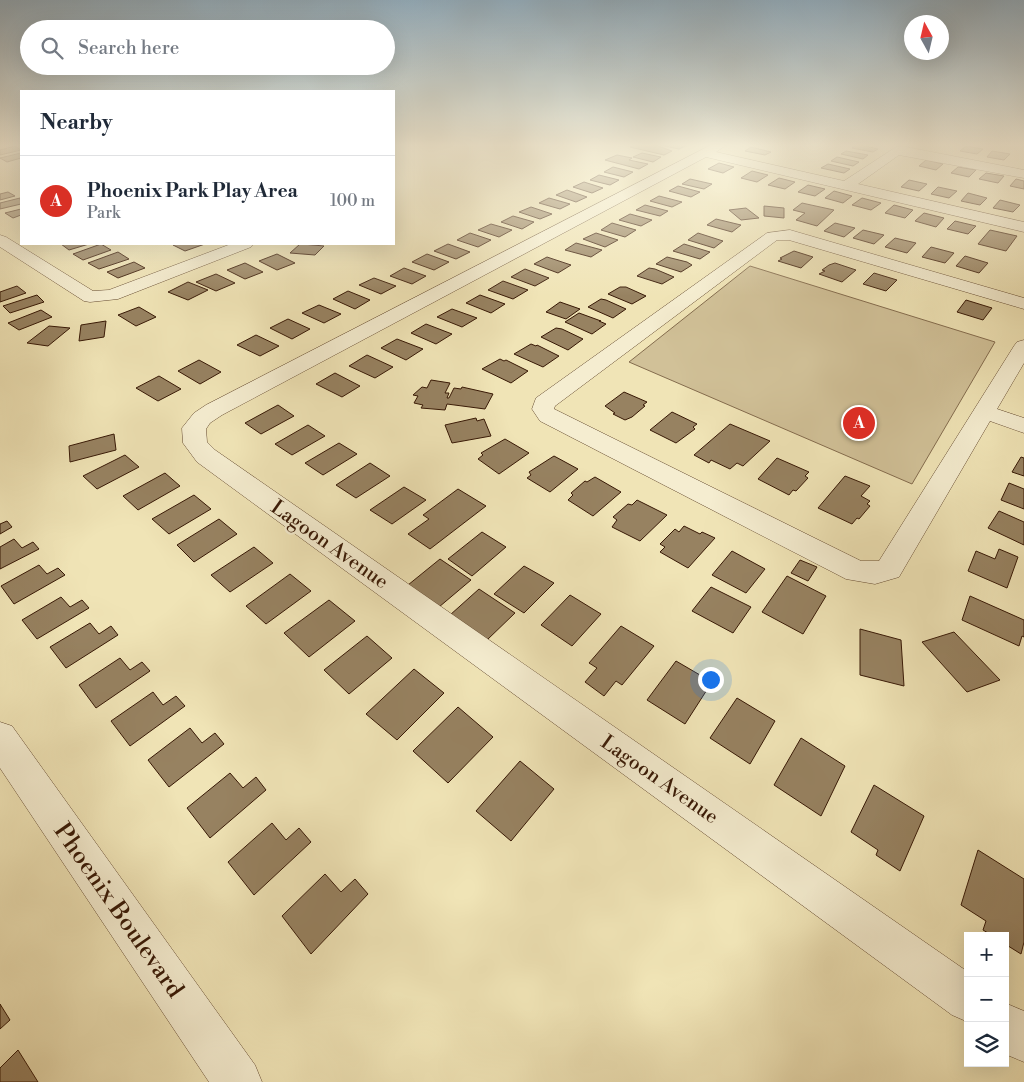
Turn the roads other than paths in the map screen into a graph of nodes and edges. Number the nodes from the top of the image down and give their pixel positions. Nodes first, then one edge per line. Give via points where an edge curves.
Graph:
1 (623, 195) edge
2 (892, 195) edge
3 (1024, 227) edge
4 (0, 240) edge
5 (242, 245) edge
6 (1024, 304) edge
7 (1024, 346) edge
8 (985, 412) junction
9 (1024, 426) edge
10 (0, 738) edge
11 (964, 996) edge
12 (1009, 1029) edge
13 (1024, 1039) edge
14 (238, 1082) edge

1 - 11 street, Lagoon Avenue via 214,410 194,428 195,443 206,456
2 - 3 street
4 - 5 street via 90,297 112,295
6 - 8 street via 790,235 773,236 544,403 543,409 548,416 856,571 875,573 889,569
7 - 8 street
8 - 9 street
10 - 14 street, Phoenix Boulevard
12 - 13 street

